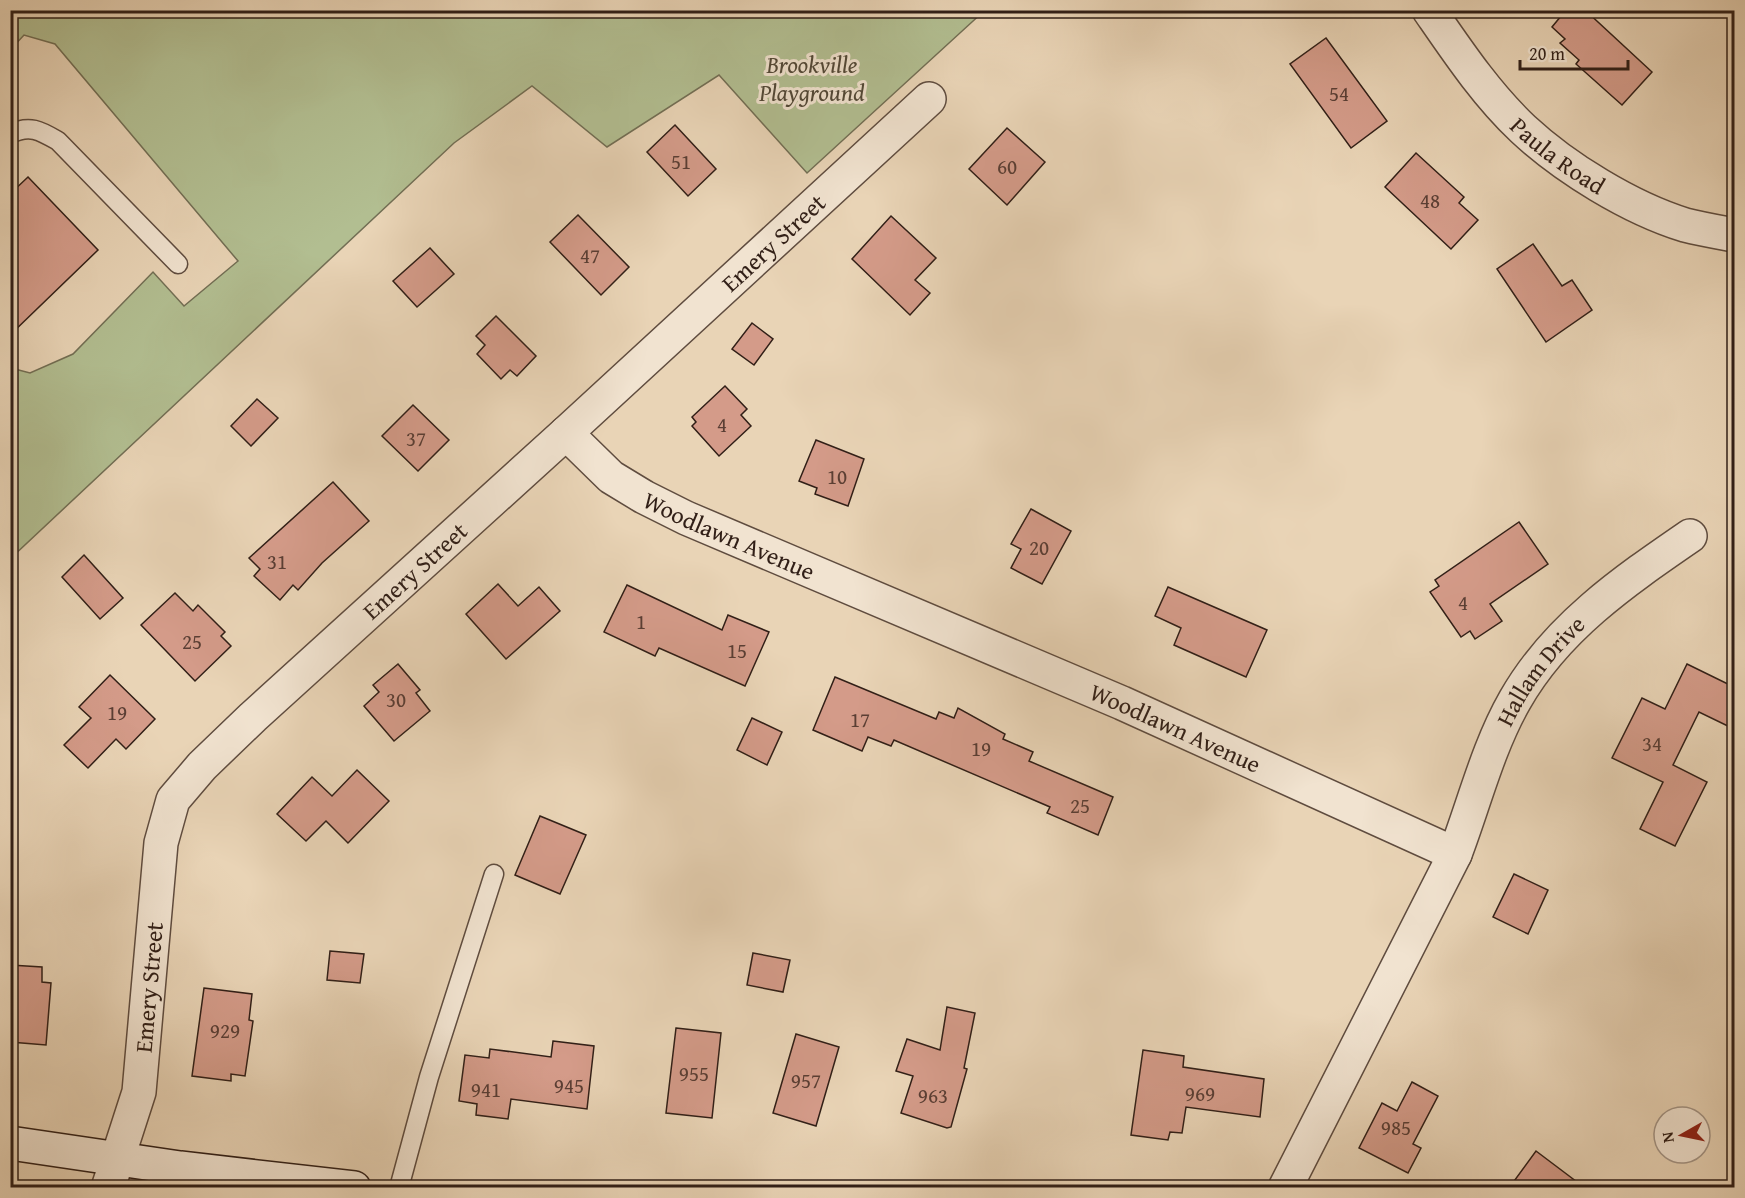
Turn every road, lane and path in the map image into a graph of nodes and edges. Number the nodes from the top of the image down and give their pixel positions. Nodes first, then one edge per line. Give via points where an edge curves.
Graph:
1 (1429, 10) edge
2 (929, 99) dead end
3 (10, 134) edge
4 (1734, 235) edge
5 (178, 264) dead end
6 (566, 433) junction
7 (1690, 536) dead end
8 (1455, 854) junction
9 (494, 874) dead end
10 (10, 1143) edge
11 (113, 1174) edge
12 (354, 1188) edge
13 (399, 1188) edge
14 (1285, 1188) edge

1 - 4 street, Paula Road via 1476,77 1524,129 1581,174 1684,224
2 - 6 street, Emery Street
3 - 5 lane via 22,128 39,129 58,141
6 - 8 street, Woodlawn Avenue via 611,477 686,518 1122,703
6 - 11 street, Emery Street via 253,717 173,800 162,843 138,1092
7 - 8 street, Hallam Drive via 1627,579 1576,622 1544,657 1514,701
8 - 14 street
9 - 13 lane via 429,1077
10 - 11 street
11 - 12 street

